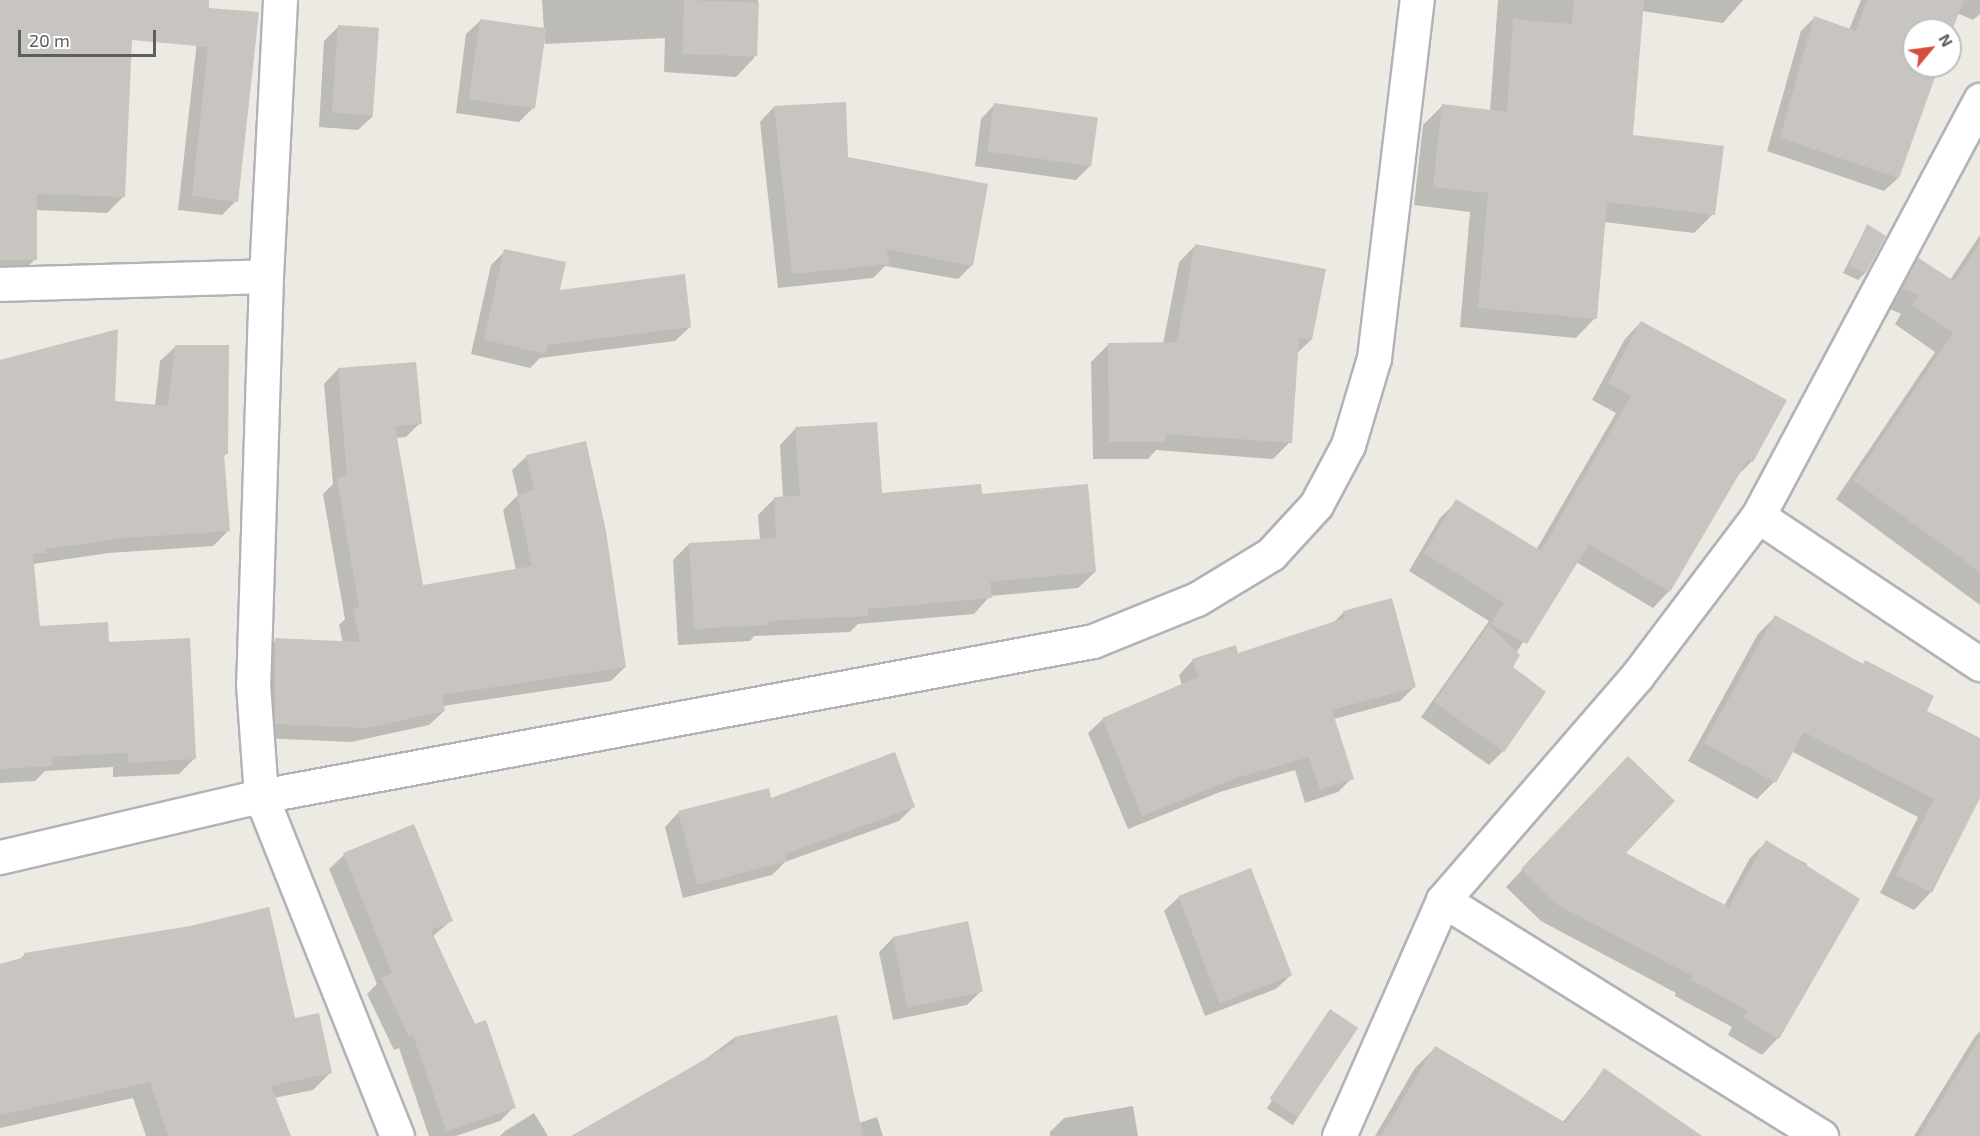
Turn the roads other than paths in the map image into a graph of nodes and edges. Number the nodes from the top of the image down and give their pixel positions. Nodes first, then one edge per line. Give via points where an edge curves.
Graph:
1 (280, 0) edge
2 (1417, 0) edge
3 (1980, 102) edge
4 (266, 276) junction
5 (0, 284) edge
6 (1758, 516) junction
7 (1980, 664) edge
8 (261, 796) junction
9 (0, 857) edge
10 (1443, 900) junction
11 (397, 1136) edge
12 (1339, 1136) edge
13 (1821, 1136) edge

1 - 4 street
2 - 8 street via 1374,358 1348,445 1316,505 1270,554 1197,599 1093,641
3 - 6 street
4 - 5 street
4 - 8 street via 253,684
6 - 7 street
6 - 10 street via 1637,676
8 - 9 street
8 - 11 street
10 - 12 street
10 - 13 street

